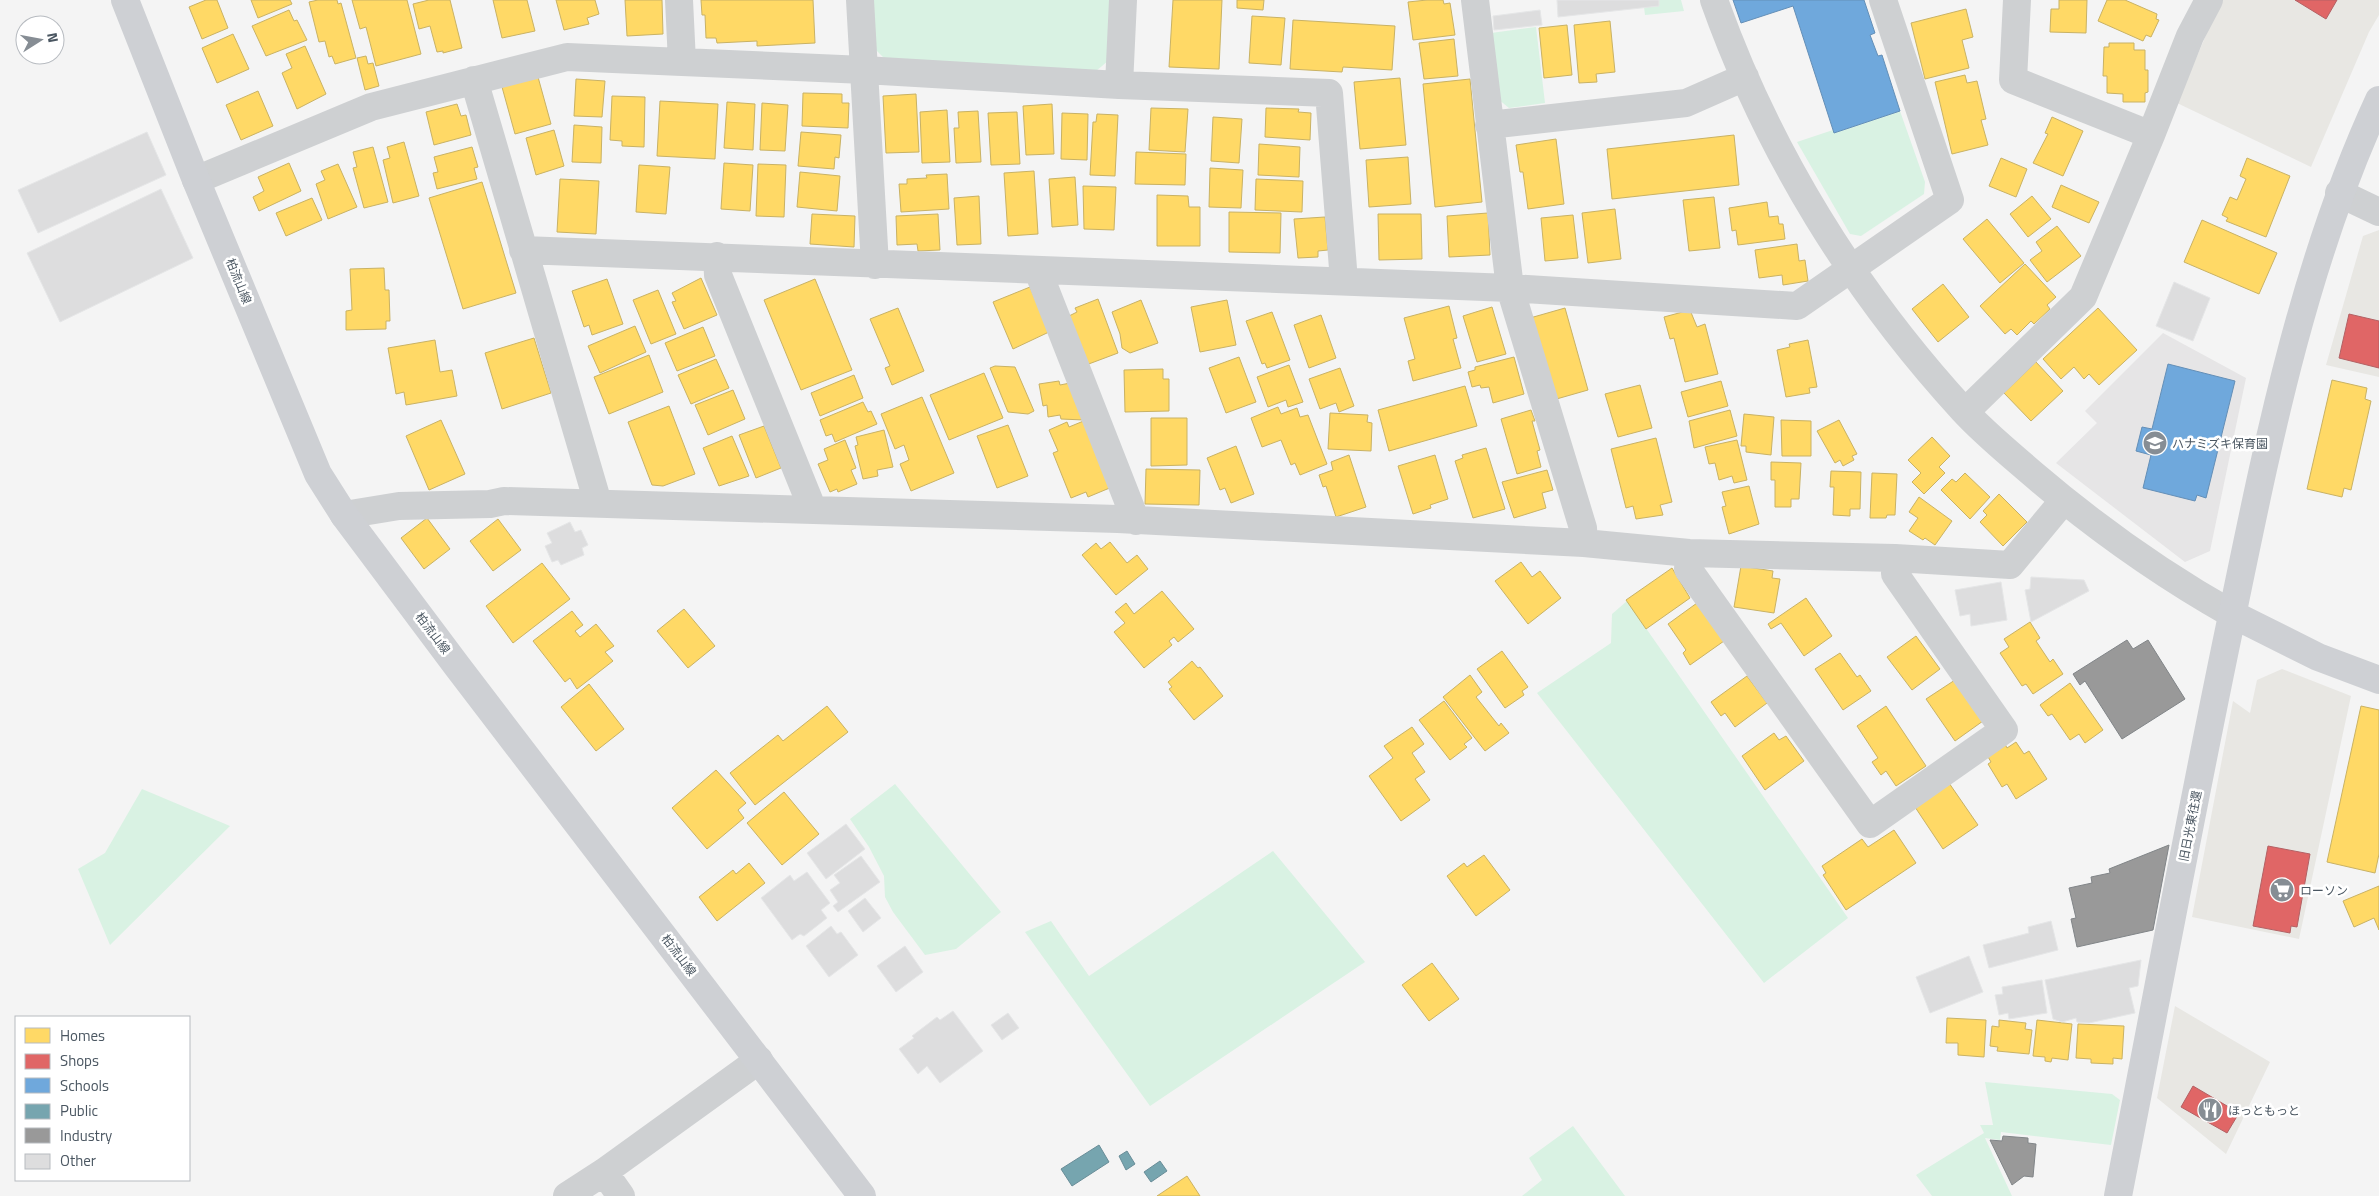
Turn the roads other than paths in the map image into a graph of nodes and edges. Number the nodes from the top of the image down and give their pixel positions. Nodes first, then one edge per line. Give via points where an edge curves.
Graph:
1 (125, 0) edge
2 (679, 0) edge
3 (860, 0) edge
4 (1123, 0) edge
5 (1475, 0) edge
6 (1714, 0) edge
7 (1883, 0) edge
8 (2017, 0) edge
9 (2209, 0) edge
10 (682, 62) junction
11 (864, 70) junction
12 (1745, 77) junction
13 (474, 80) junction
14 (1120, 85) junction
15 (2379, 100) edge
16 (1489, 125) junction
17 (2151, 135) junction
18 (196, 180) junction
19 (2339, 193) junction
20 (2379, 212) edge
21 (523, 250) junction
22 (717, 256) junction
23 (876, 265) junction
24 (1850, 269) junction
25 (1038, 271) junction
26 (1344, 281) junction
27 (1510, 288) junction
28 (1965, 412) junction
29 (2064, 500) junction
30 (598, 503) junction
31 (813, 510) junction
32 (344, 515) junction
33 (1136, 521) junction
34 (1584, 542) junction
35 (1689, 553) junction
36 (1895, 558) junction
37 (2232, 614) junction
38 (2379, 680) edge
39 (759, 1060) junction
40 (604, 1172) junction
41 (567, 1196) edge
42 (621, 1196) edge
43 (862, 1196) edge
44 (2118, 1196) edge

1 - 18 main road, 柏流山線
2 - 10 street
3 - 11 street
4 - 14 street
5 - 16 street
6 - 12 street
7 - 24 street via 1950,200
8 - 17 street via 2013,80
9 - 17 street via 2190,36
10 - 11 street
10 - 13 street via 567,57
11 - 14 street
11 - 23 street
12 - 16 street via 1686,103
12 - 24 street via 1797,183
13 - 18 street via 370,107
13 - 21 street
14 - 26 street via 1329,93
15 - 19 main road, 旧日光東往還
16 - 27 street
17 - 28 street via 2083,297
18 - 32 main road, 柏流山線 via 318,474
19 - 20 street
19 - 37 main road, 旧日光東往還 via 2299,320
21 - 22 street
21 - 30 street
22 - 23 street
22 - 31 street via 718,275
23 - 25 street
24 - 27 street via 1797,306
24 - 28 street via 1903,340
25 - 26 street
25 - 33 street
26 - 27 street
27 - 34 street via 1583,528
28 - 29 street
29 - 36 street via 2010,565
29 - 37 street via 2149,565
30 - 31 street
30 - 32 street via 504,501 399,506
31 - 33 street
32 - 39 main road, 柏流山線
33 - 34 street
34 - 35 street
35 - 36 street
35 - 36 street via 1688,569 1870,824 2004,730 1895,574
37 - 38 main road via 2318,657
37 - 44 main road, 旧日光東往還
39 - 40 street
39 - 43 main road, 柏流山線
40 - 41 street
40 - 42 street

